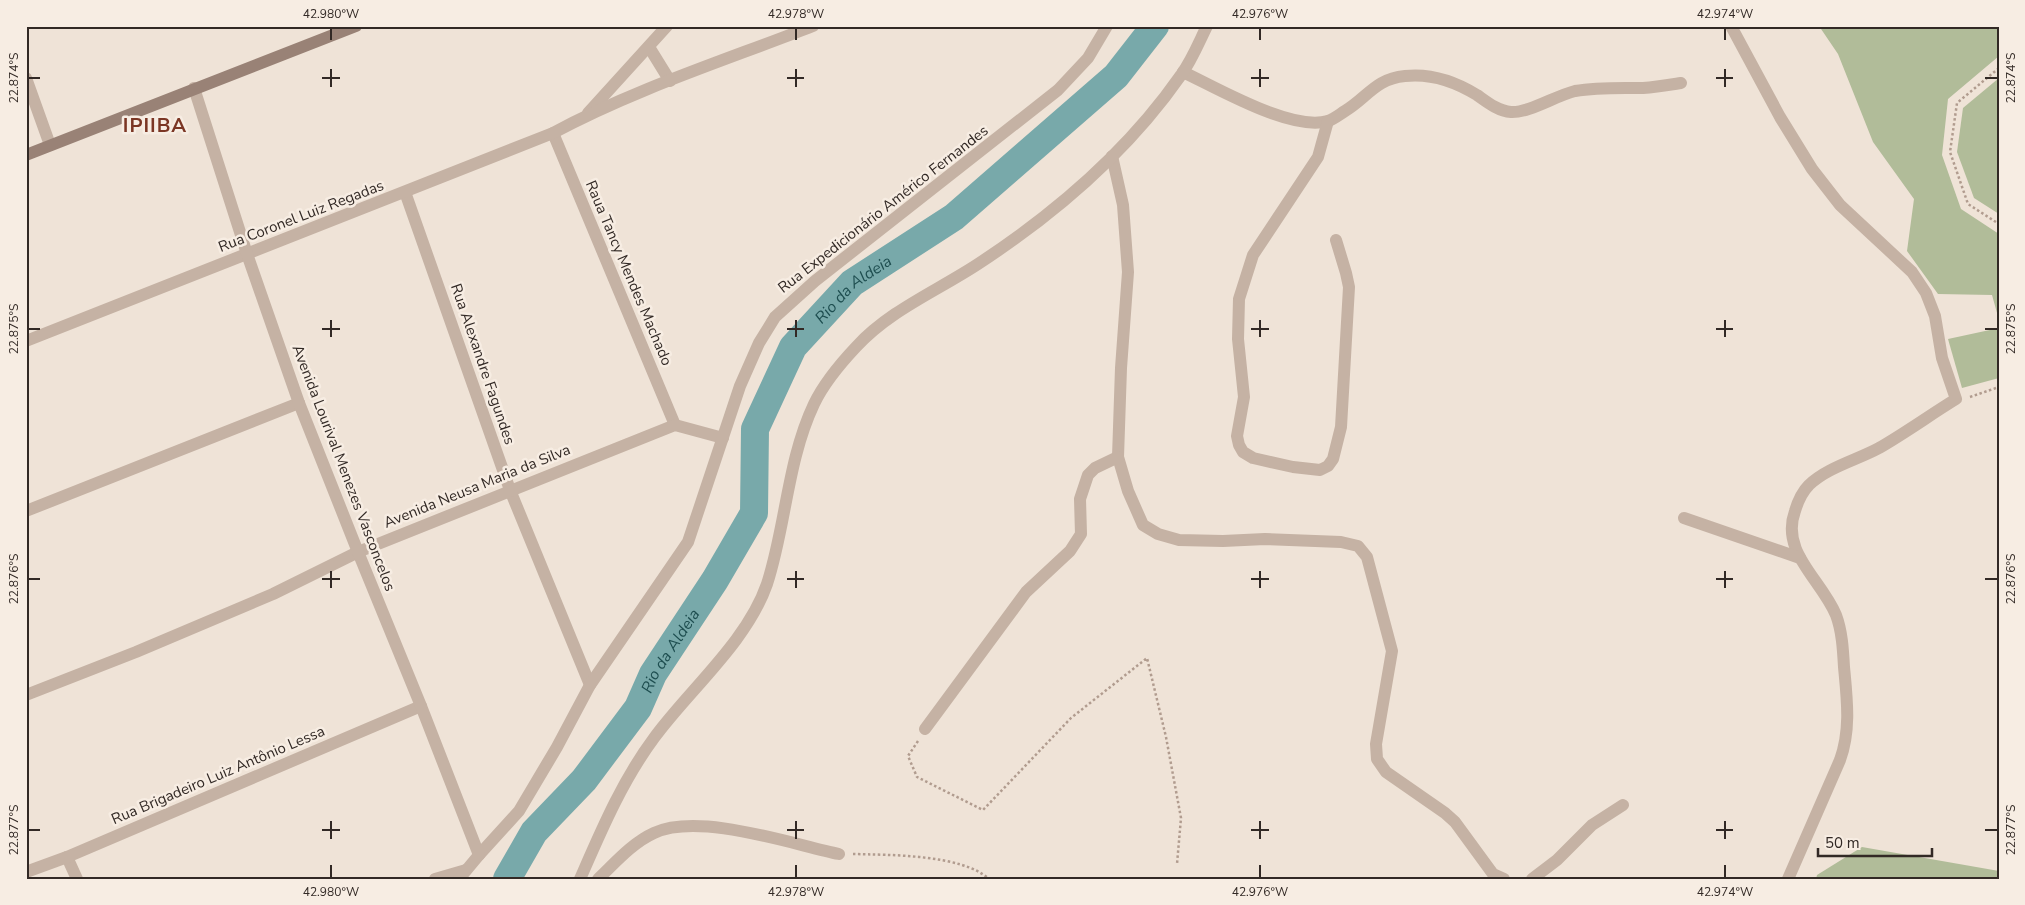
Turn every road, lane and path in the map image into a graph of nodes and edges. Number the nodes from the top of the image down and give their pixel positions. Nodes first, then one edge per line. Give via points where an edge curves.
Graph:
1 (356, 26) edge
2 (667, 26) edge
3 (813, 26) edge
4 (1107, 26) edge
5 (1207, 26) edge
6 (1731, 26) edge
7 (649, 47) junction
8 (1999, 68) edge
9 (1183, 72) junction
10 (26, 78) edge
11 (670, 81) junction
12 (1681, 83) dead end
13 (194, 88) junction
14 (585, 116) junction
15 (1328, 121) junction
16 (553, 133) junction
17 (50, 145) junction
18 (26, 154) edge
19 (1112, 156) junction
20 (405, 192) junction
21 (1999, 224) edge
22 (1336, 240) dead end
23 (248, 254) junction
24 (26, 341) edge
25 (1999, 387) edge
26 (1956, 399) junction
27 (299, 403) junction
28 (675, 425) junction
29 (723, 438) junction
30 (1118, 458) junction
31 (510, 490) junction
32 (26, 511) edge
33 (1684, 518) dead end
34 (358, 552) junction
35 (1800, 558) junction
36 (590, 685) junction
37 (26, 695) edge
38 (421, 706) junction
39 (925, 729) joint
40 (1623, 805) dead end
41 (839, 854) joint
42 (479, 855) junction
43 (68, 856) junction
44 (1177, 864) dead end
45 (26, 872) edge
46 (462, 874) edge
47 (77, 879) edge
48 (435, 879) edge
49 (580, 879) edge
50 (598, 879) edge
51 (988, 879) edge
52 (1504, 879) edge
53 (1532, 879) edge
54 (1788, 879) edge

1 - 13 main road
2 - 7 street, Rua Coronel Luiz Regadas
3 - 11 street, Rua Coronel Luiz Regadas
4 - 29 street, Rua Expedicionário Américo Fernandes via 1088,58 1058,90 822,275 775,317 750,362
5 - 9 street
6 - 26 street via 1812,169 1840,205 1912,272 1926,293
7 - 11 street
7 - 14 street, Rua Coronel Luiz Regadas
8 - 21 path via 1957,103 1950,152 1968,204
9 - 15 street via 1278,116 1302,122
9 - 19 street
10 - 17 street
11 - 14 street, Rua Coronel Luiz Regadas
12 - 15 street via 1574,92 1551,98 1527,110 1511,112 1499,109 1450,81 1406,76 1383,81 1356,105
13 - 17 main road
13 - 23 street, Avenida Lourival Menezes Vasconcelos
14 - 16 street, Rua Coronel Luiz Regadas
15 - 22 street via 1318,157 1253,256 1239,299 1238,339 1244,397 1237,436 1243,452 1253,458 1320,470 1333,459 1341,427 1349,287
16 - 20 street, Rua Coronel Luiz Regadas
16 - 28 street, Raua Tancy Mendes Machado
17 - 18 main road
19 - 30 street via 1123,205 1128,272
19 - 49 street via 1088,182 1045,217 977,264 894,314 870,333 834,372 814,403 801,439 766,585 754,613 708,675 652,740 609,815
20 - 23 street, Rua Coronel Luiz Regadas
20 - 31 street, Rua Alexandre Fagundes
23 - 24 street, Rua Coronel Luiz Regadas
23 - 27 street, Avenida Lourival Menezes Vasconcelos
25 - 26 path via 1974,397
26 - 35 street via 1880,447 1818,477 1808,486 1799,498 1790,527 1793,546
27 - 32 street
27 - 34 street, Avenida Lourival Menezes Vasconcelos
28 - 29 street
28 - 31 street, Avenida Neusa Maria da Silva
29 - 36 street, Rua Expedicionário Américo Fernandes via 688,542
30 - 39 street via 1095,468 1088,475 1080,499 1081,534 1070,551 1026,592
30 - 52 street via 1143,525 1158,534 1179,540 1223,542 1265,539 1341,542 1358,546 1367,557 1392,652 1376,744 1377,759 1386,772 1455,822 1493,874
31 - 34 street, Avenida Neusa Maria da Silva
31 - 36 street, Rua Alexandre Fagundes
33 - 35 street
34 - 37 street, Avenida Neusa Maria da Silva via 273,594
34 - 38 street, Avenida Lourival Menezes Vasconcelos
35 - 54 street via 1828,598 1836,616 1842,636 1848,712 1846,745
36 - 42 street, Rua Expedicionário Américo Fernandes via 519,811
38 - 42 street, Avenida Lourival Menezes Vasconcelos
38 - 43 street, Rua Brigadeiro Luiz Antônio Lessa
39 - 44 path via 908,756 917,777 983,810 1071,718 1146,658 1166,737 1181,818
40 - 53 street via 1592,825 1557,860
41 - 50 street via 751,833 680,827 656,832 637,842
41 - 51 path via 926,857 965,866
42 - 46 street, Rua Expedicionário Américo Fernandes
43 - 45 street, Rua Brigadeiro Luiz Antônio Lessa
43 - 47 street
46 - 48 street

